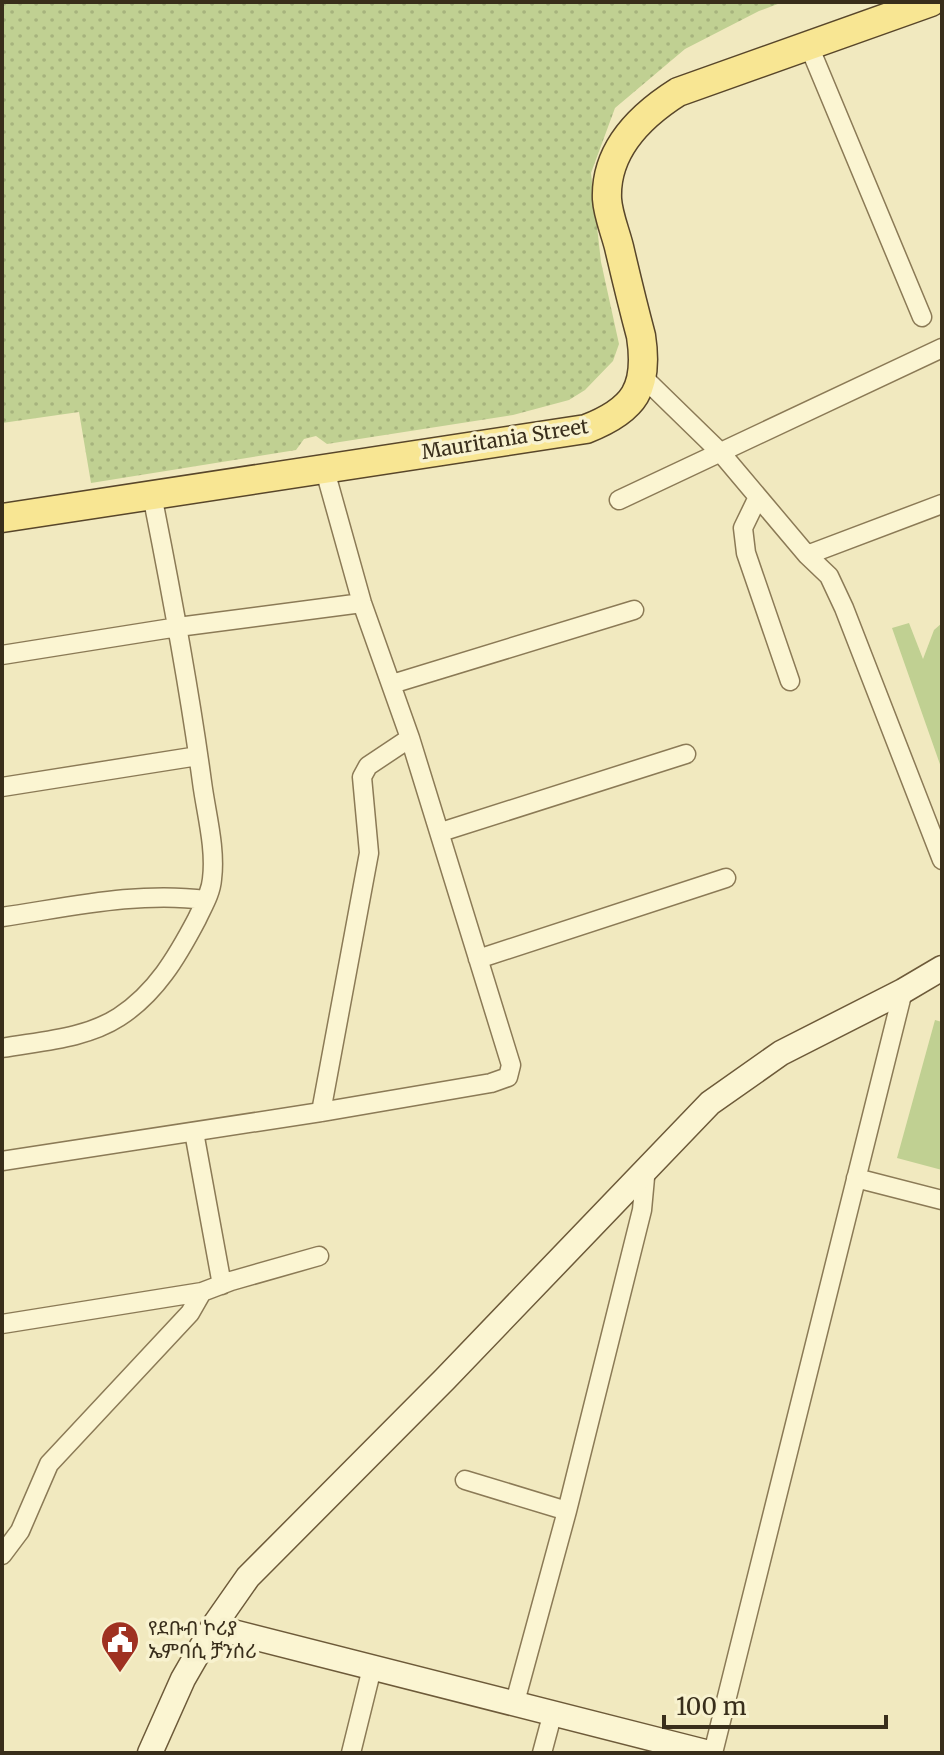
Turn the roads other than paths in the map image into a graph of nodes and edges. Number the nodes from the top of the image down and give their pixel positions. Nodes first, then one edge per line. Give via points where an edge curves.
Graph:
1 (931, 2) edge
2 (809, 46) junction
3 (922, 317) dead end
4 (942, 348) edge
5 (643, 377) junction
6 (721, 453) junction
7 (324, 467) junction
8 (152, 495) junction
9 (758, 497) junction
10 (619, 500) dead end
11 (942, 504) edge
12 (2, 518) edge
13 (807, 555) junction
14 (362, 603) junction
15 (634, 610) dead end
16 (178, 627) junction
17 (2, 655) edge
18 (790, 681) dead end
19 (392, 684) junction
20 (410, 738) junction
21 (686, 754) dead end
22 (198, 756) junction
23 (2, 787) edge
24 (441, 832) junction
25 (942, 860) edge
26 (726, 878) dead end
27 (206, 900) junction
28 (2, 917) edge
29 (478, 959) junction
30 (942, 968) edge
31 (903, 991) junction
32 (2, 1048) edge
33 (321, 1112) junction
34 (194, 1132) junction
35 (2, 1161) edge
36 (646, 1167) junction
37 (856, 1178) junction
38 (942, 1200) edge
39 (319, 1256) dead end
40 (222, 1285) junction
41 (202, 1292) junction
42 (2, 1324) edge
43 (465, 1480) dead end
44 (567, 1511) junction
45 (2, 1555) edge
46 (213, 1627) junction
47 (372, 1668) junction
48 (515, 1702) junction
49 (553, 1712) junction
50 (150, 1753) edge
51 (351, 1753) edge
52 (542, 1753) edge
53 (711, 1753) edge

1 - 2 main road
2 - 3 street
2 - 5 main road via 678,92 630,131 617,154 607,202 641,336
4 - 6 street
5 - 6 street
5 - 7 main road, Mauritania Street via 627,406 586,429
6 - 9 street
6 - 10 street
7 - 8 main road, Mauritania Street
7 - 14 street
8 - 12 main road, Mauritania Street
8 - 16 street
9 - 13 street
9 - 18 street via 743,528 746,553
11 - 13 street
13 - 25 street via 829,576 844,608
14 - 16 street
14 - 19 street
15 - 19 street
16 - 17 street
16 - 22 street
19 - 20 street
20 - 24 street
20 - 33 street via 368,766 362,777 369,853
21 - 24 street
22 - 23 street
22 - 27 street via 211,853
24 - 29 street
26 - 29 street
27 - 28 street via 137,897
27 - 32 street via 175,961 146,996 118,1018 81,1035
29 - 33 street via 511,1065 508,1077
30 - 31 street
31 - 36 street via 781,1053 710,1103
31 - 37 street
33 - 34 street
34 - 35 street
34 - 40 street
36 - 44 street via 642,1210
36 - 46 street via 248,1577
37 - 38 street
37 - 53 street
39 - 40 street
40 - 41 street
41 - 42 street
41 - 45 street via 190,1313 49,1464 20,1531
43 - 44 street
44 - 48 street
46 - 47 street
46 - 50 street
47 - 48 street
47 - 51 street
48 - 49 street
49 - 52 street
49 - 53 street

